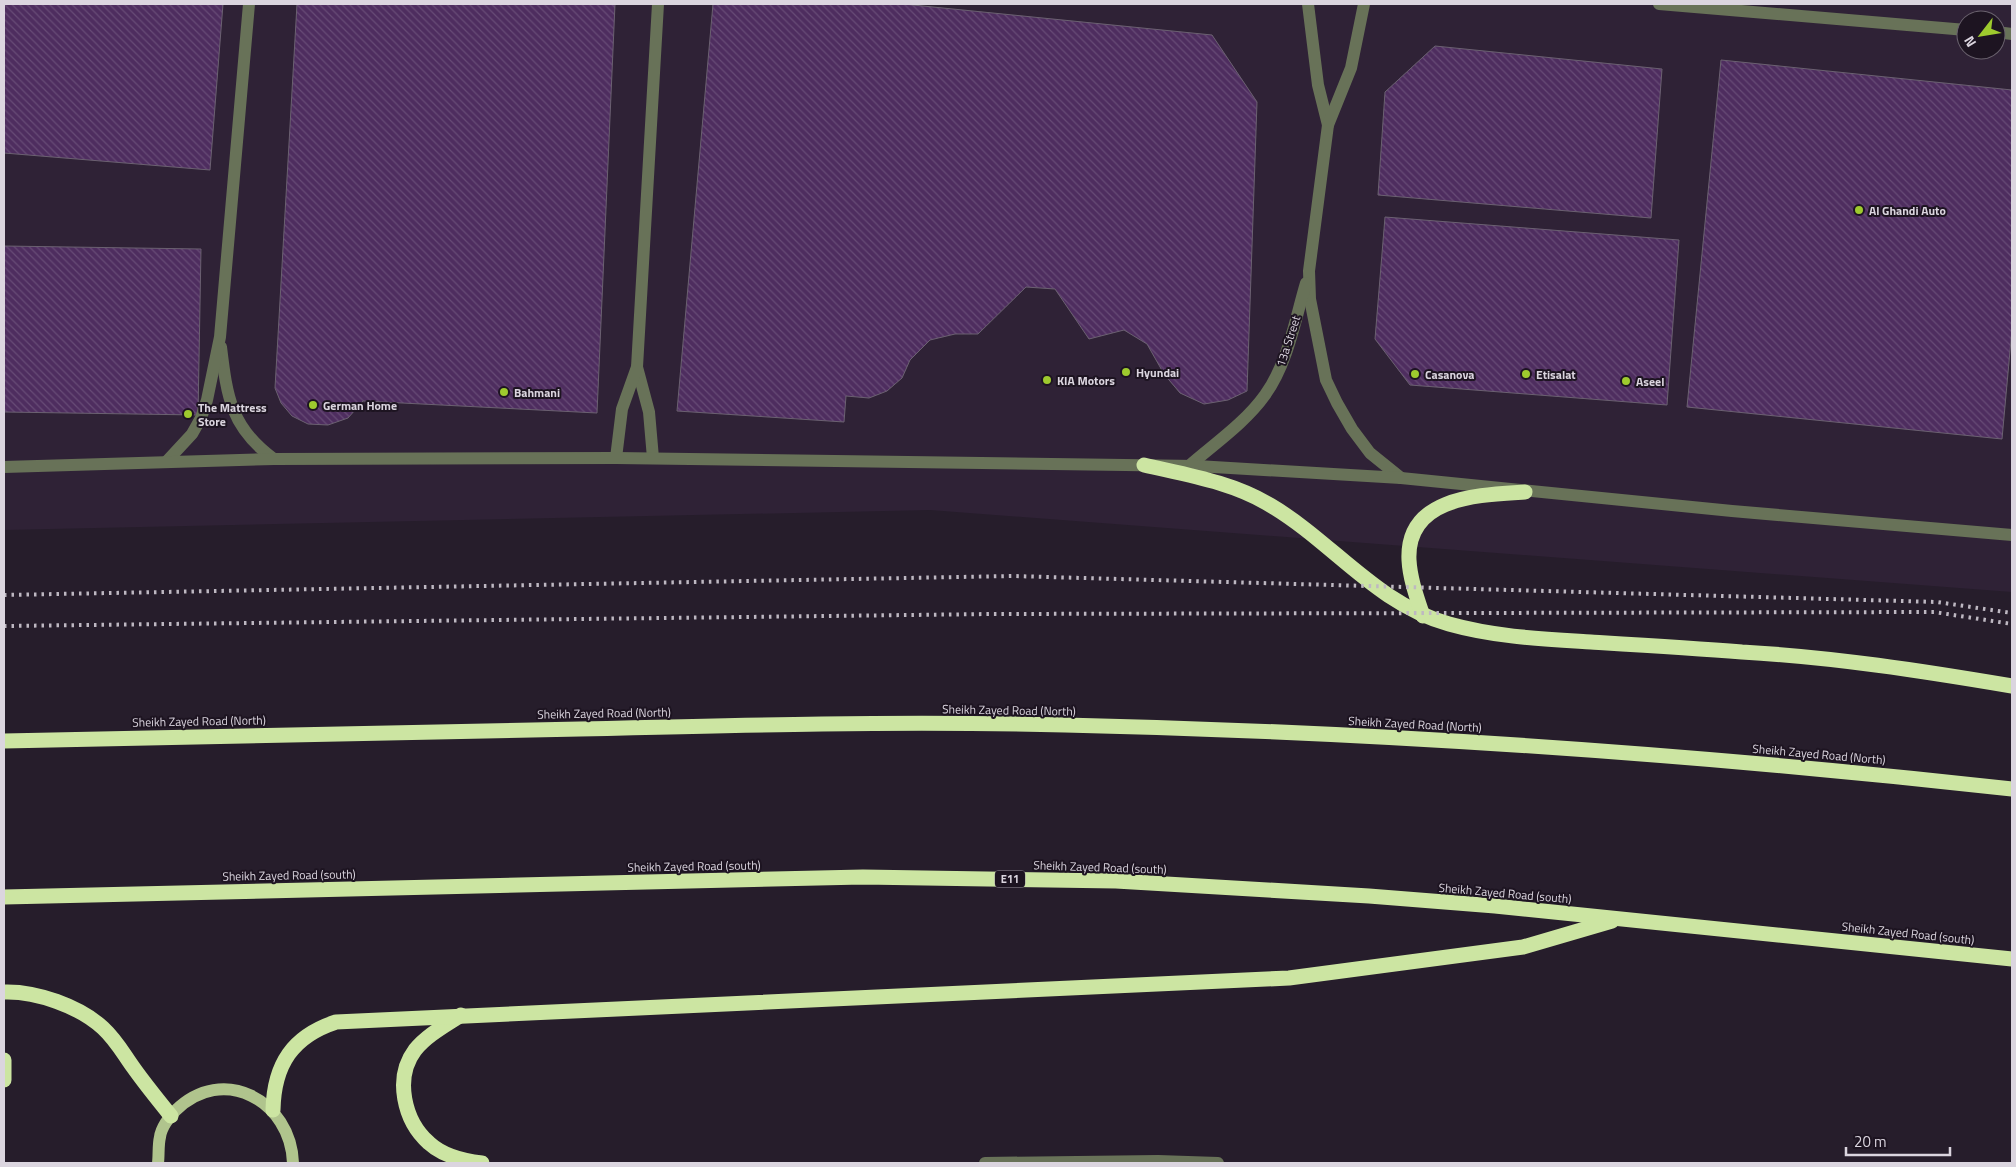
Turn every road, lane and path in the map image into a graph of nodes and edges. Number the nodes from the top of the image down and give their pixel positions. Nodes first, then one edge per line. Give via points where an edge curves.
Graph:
1 (249, 4) edge
2 (658, 4) edge
3 (1308, 4) edge
4 (1364, 4) edge
5 (1659, 4) edge
6 (1956, 29) edge
7 (1328, 125) junction
8 (1310, 271) junction
9 (220, 337) junction
10 (637, 367) junction
11 (616, 458) junction
12 (653, 458) junction
13 (274, 459) junction
14 (166, 461) junction
15 (1144, 464) junction
16 (1189, 466) junction
17 (4, 467) edge
18 (1401, 478) junction
19 (1525, 492) junction
20 (2012, 535) edge
21 (1423, 616) junction
22 (2012, 686) edge
23 (4, 740) edge
24 (2012, 789) edge
25 (4, 897) edge
26 (1621, 918) junction
27 (2012, 959) edge
28 (4, 992) edge
29 (463, 1014) junction
30 (4, 1060) edge
31 (4, 1080) edge
32 (273, 1110) junction
33 (171, 1116) junction
34 (1157, 1162) edge
35 (158, 1163) edge
36 (293, 1163) edge
37 (482, 1163) edge
38 (985, 1163) edge
39 (1218, 1163) edge

1 - 9 street
2 - 10 street
3 - 7 street, 13a Street via 1318,85
4 - 7 street, 13a Street via 1351,68
5 - 6 street
7 - 8 street, 13a Street
8 - 16 street, 13a Street via 1282,364 1274,380 1250,413
8 - 18 street, 13a Street via 1314,326 1326,380 1352,429 1370,453
9 - 13 street via 229,401 246,435
9 - 14 street via 200,418 192,434
10 - 11 street via 622,409
10 - 12 street via 649,412
11 - 12 street
11 - 13 street
12 - 15 street
13 - 14 street
14 - 17 street
15 - 16 street
15 - 21 highway via 1233,486 1253,495 1316,536 1389,598
16 - 18 street
18 - 19 street
19 - 20 street
19 - 21 highway via 1475,496 1451,502 1433,509 1423,521 1411,539 1409,560
21 - 22 highway via 1450,625 1525,638 1776,654
23 - 24 highway, Sheikh Zayed Road (North) via 862,723 1063,725 1480,742
25 - 26 highway, Sheikh Zayed Road (south) / E11 via 863,877 990,878 1136,882 1359,895
26 - 27 highway, Sheikh Zayed Road (south) / E11
26 - 29 highway via 1523,947 1289,978
28 - 33 highway via 46,999 76,1010 102,1027 120,1046
29 - 32 highway via 353,1019 320,1027 306,1036 284,1061 273,1092
29 - 37 highway via 432,1034 415,1050 406,1069 403,1089 406,1110 415,1128 430,1144 447,1155
30 - 31 highway
32 - 33 main road via 258,1098 239,1090 220,1089 201,1092 184,1102
32 - 36 main road via 293,1148
33 - 35 main road via 160,1135
34 - 38 street
34 - 39 street

